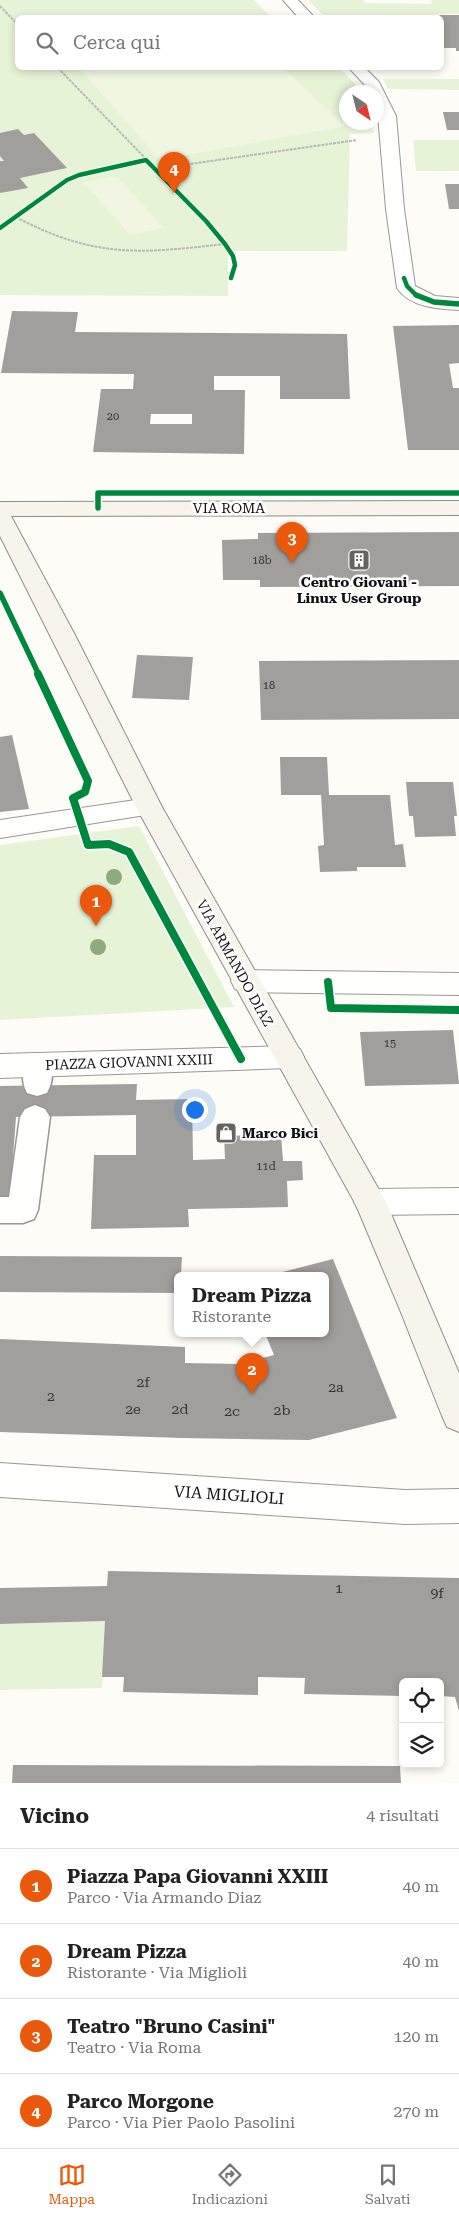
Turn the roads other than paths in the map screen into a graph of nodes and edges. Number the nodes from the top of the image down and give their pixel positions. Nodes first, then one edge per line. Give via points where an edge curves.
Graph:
1 (290, 0) edge
2 (305, 15) edge
3 (359, 70) edge
4 (450, 304) edge
5 (459, 508) edge
6 (0, 509) edge
7 (0, 515) edge
8 (148, 807) junction
9 (0, 829) edge
10 (245, 981) junction
11 (459, 984) edge
12 (289, 1056) junction
13 (0, 1066) edge
14 (35, 1116) dead end
15 (459, 1201) edge
16 (370, 1202) junction
17 (0, 1210) edge
18 (459, 1416) edge
19 (0, 1480) edge
20 (459, 1506) edge

1 - 2 street
3 - 4 street via 372,82 388,116 395,209 406,288 414,296
5 - 6 street, VIA ROMA
7 - 8 street, VIA ARMANDO DIAZ
8 - 9 street
8 - 10 street, VIA ARMANDO DIAZ
10 - 11 street
10 - 12 street, VIA ARMANDO DIAZ
12 - 13 street, PIAZZA GIOVANNI XXIII via 37,1075
12 - 16 street, VIA ARMANDO DIAZ
14 - 17 lane via 24,1210
15 - 16 street
16 - 18 street, VIA ARMANDO DIAZ
19 - 20 street, VIA MIGLIOLI via 405,1507

